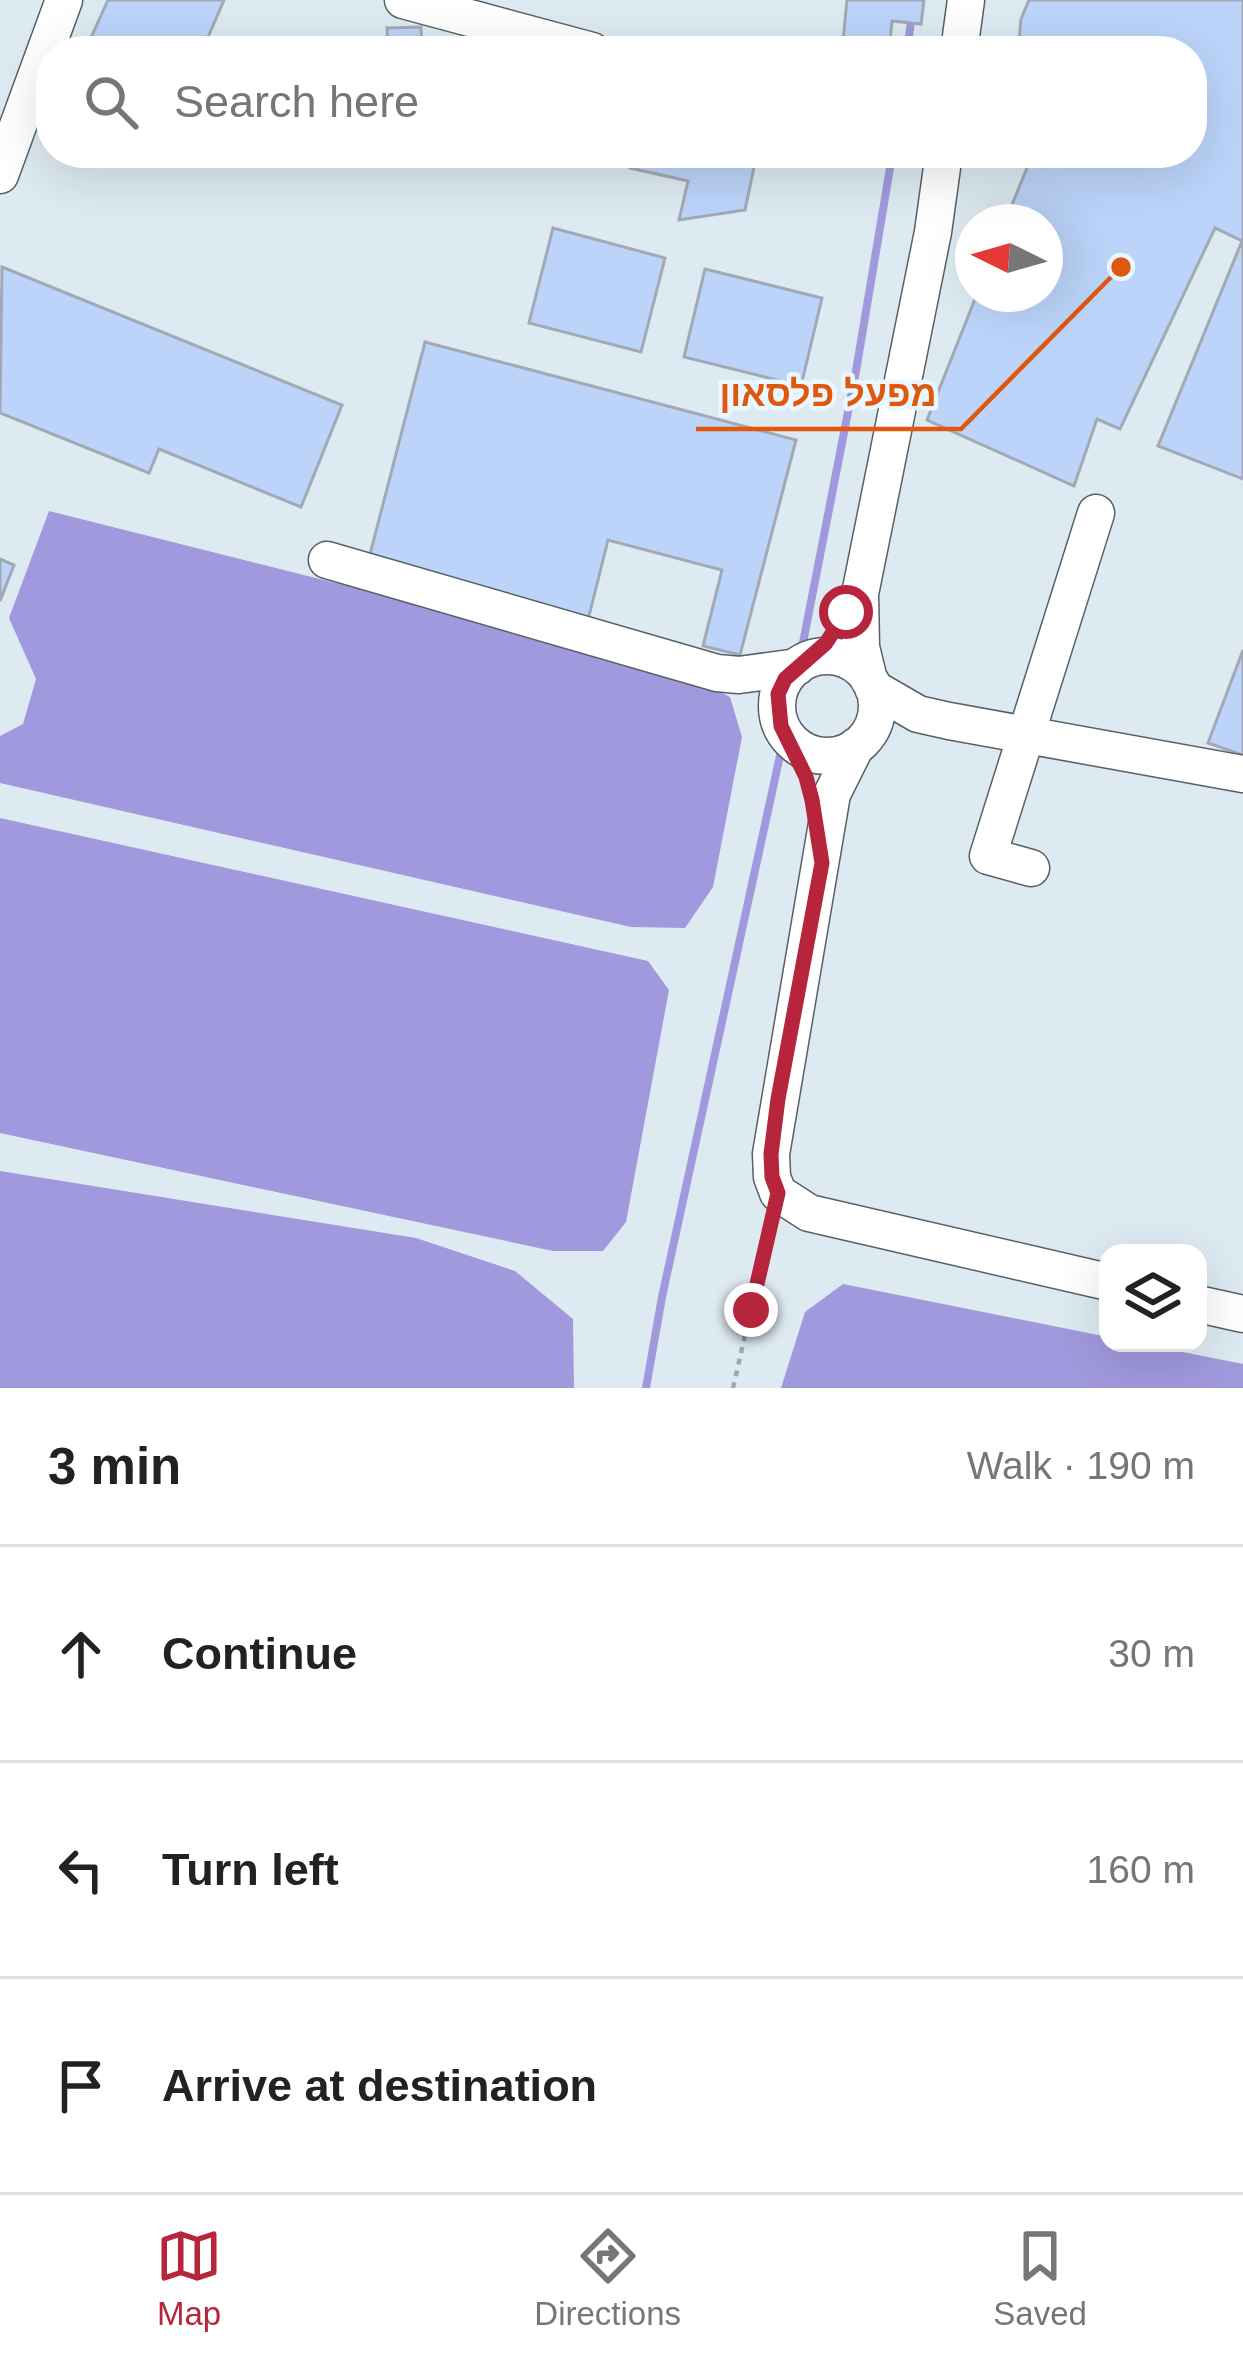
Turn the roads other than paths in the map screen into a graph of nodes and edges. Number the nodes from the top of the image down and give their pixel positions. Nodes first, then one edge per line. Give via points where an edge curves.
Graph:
1 (64, 0) edge
2 (403, 0) edge
3 (966, 0) edge
4 (51, 36) edge
5 (536, 36) edge
6 (961, 36) edge
7 (36, 77) edge
8 (942, 168) edge
9 (0, 175) edge
10 (1096, 514) dead end
11 (327, 560) dead end
12 (865, 566) junction
13 (683, 663) junction
14 (804, 663) junction
15 (871, 684) junction
16 (949, 722) junction
17 (785, 733) junction
18 (1025, 733) junction
19 (859, 744) junction
20 (1243, 774) edge
21 (822, 863) junction
22 (1031, 868) dead end
23 (1099, 1280) edge
24 (1207, 1306) edge
25 (1243, 1314) edge

1 - 4 street
2 - 5 street
3 - 6 street
7 - 9 street
8 - 12 street
10 - 18 street
11 - 13 street
12 - 14 street via 846,612
12 - 15 street via 859,621
13 - 14 street via 739,675
13 - 17 street via 759,706
14 - 15 street via 844,659
14 - 17 street via 778,694
15 - 16 street via 918,714
15 - 19 street via 877,712
16 - 18 street
16 - 19 street via 886,731
17 - 19 street via 818,756
17 - 21 street via 812,800
18 - 20 street
18 - 22 street via 988,856
19 - 21 street via 832,794
21 - 23 street via 773,1136 778,1193 809,1214
24 - 25 street

